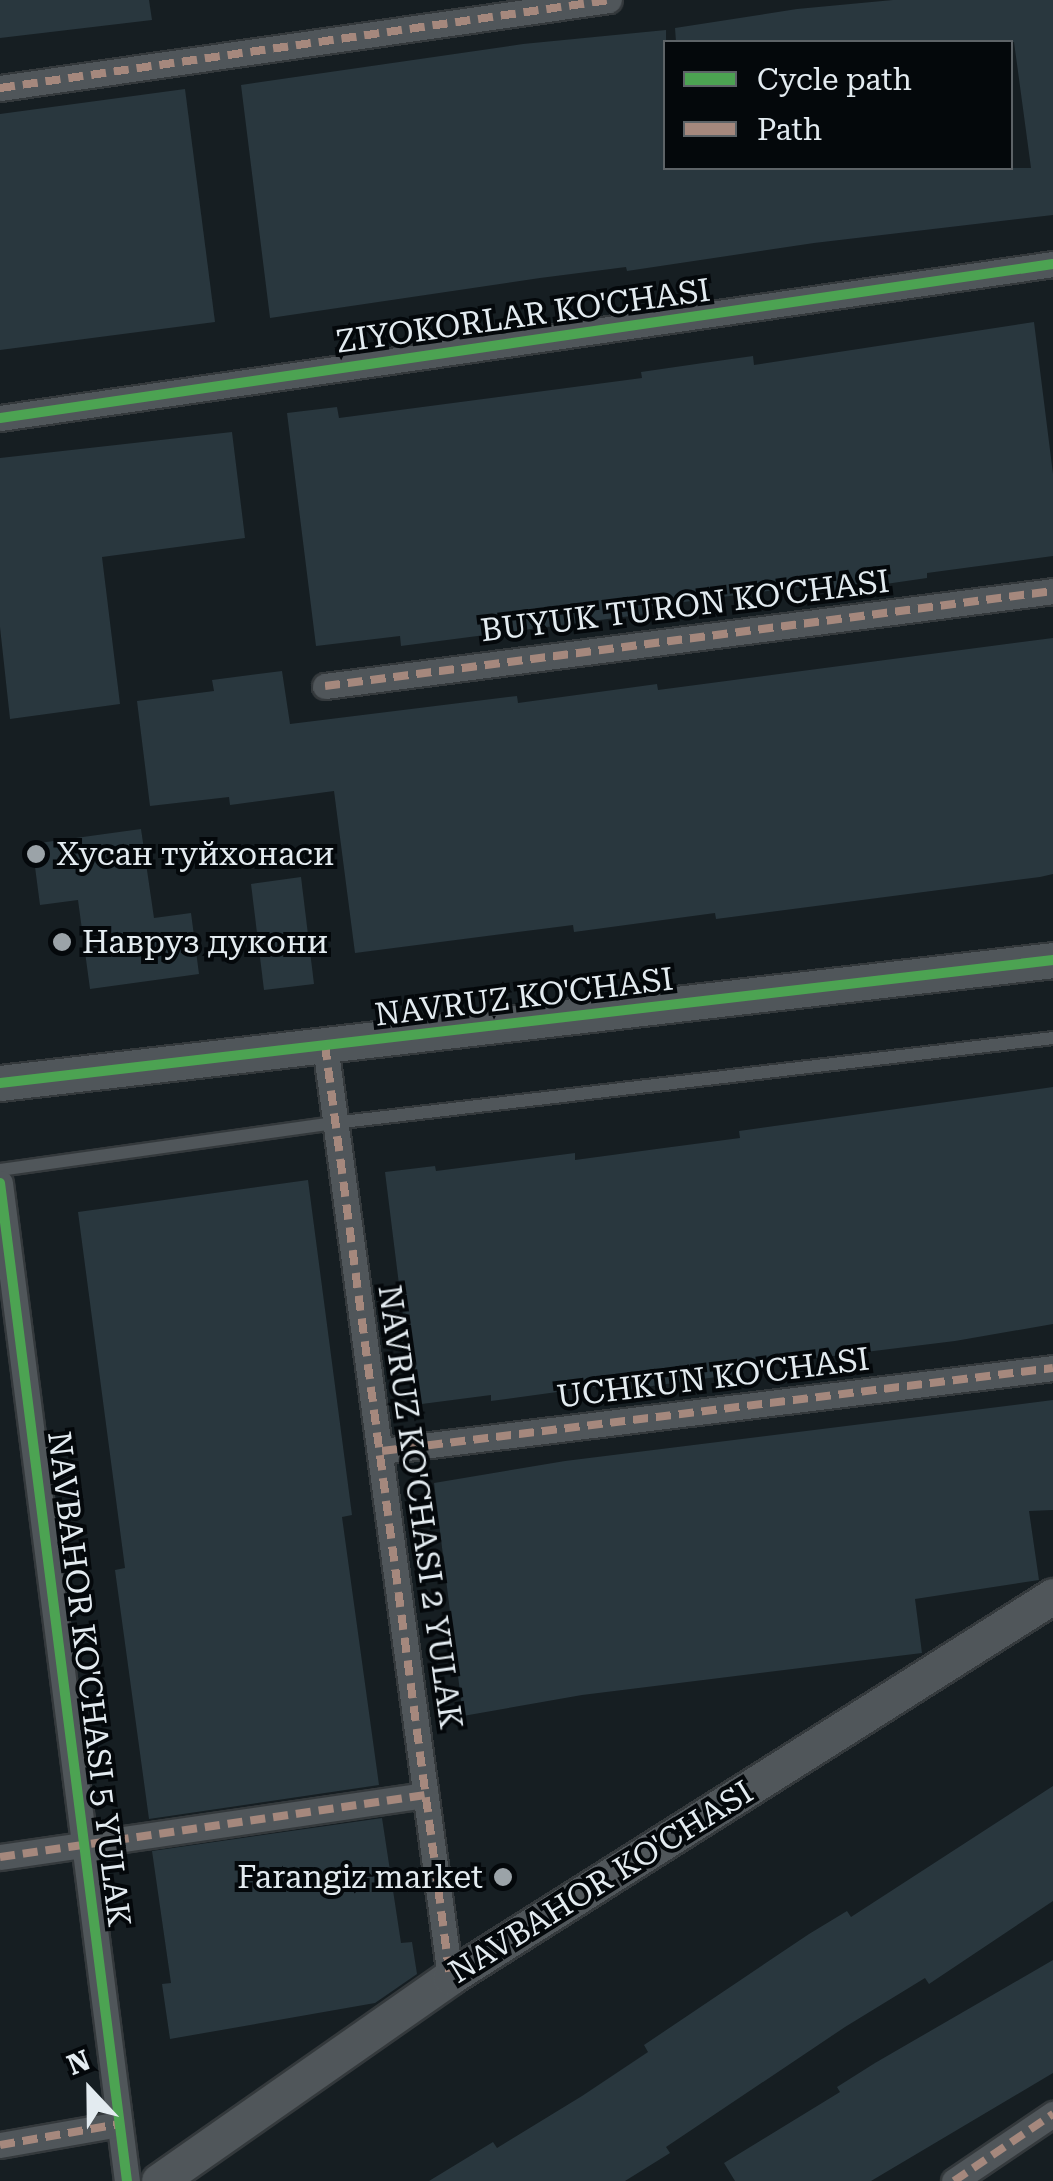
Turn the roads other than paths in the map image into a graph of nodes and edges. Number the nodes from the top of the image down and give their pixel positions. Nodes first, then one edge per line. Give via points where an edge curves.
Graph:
1 (609, 0) edge
2 (0, 88) edge
3 (1053, 264) edge
4 (0, 418) edge
5 (1053, 591) edge
6 (326, 686) dead end
7 (1053, 960) edge
8 (1053, 1038) edge
9 (324, 1045) junction
10 (0, 1083) edge
11 (334, 1123) junction
12 (0, 1170) edge
13 (0, 1183) edge
14 (1053, 1368) edge
15 (382, 1451) junction
16 (1053, 1596) edge
17 (426, 1795) junction
18 (86, 1846) junction
19 (0, 1858) edge
20 (450, 1976) junction
21 (1053, 2114) edge
22 (119, 2124) junction
23 (0, 2145) edge
24 (127, 2181) edge
25 (158, 2181) edge
26 (954, 2181) edge

1 - 2 street
3 - 4 street, ZIYOKORLAR KO'CHASI
5 - 6 street, BUYUK TURON KO'CHASI
7 - 9 main road, NAVRUZ KO'CHASI
8 - 11 lane
9 - 10 main road, NAVRUZ KO'CHASI
9 - 11 street, NAVRUZ KO'CHASI 2 YULAK
11 - 12 lane
11 - 15 street, NAVRUZ KO'CHASI 2 YULAK
13 - 18 street, NAVBAHOR KO'CHASI 5 YULAK
14 - 15 street, UCHKUN KO'CHASI
15 - 17 street, NAVRUZ KO'CHASI 2 YULAK
16 - 20 main road, NAVBAHOR KO'CHASI
17 - 18 street
17 - 20 street, NAVRUZ KO'CHASI 2 YULAK
18 - 19 street
18 - 22 street, NAVBAHOR KO'CHASI 5 YULAK
20 - 25 main road, NAVBAHOR KO'CHASI
21 - 26 street
22 - 23 street
22 - 24 street, NAVBAHOR KO'CHASI 5 YULAK

